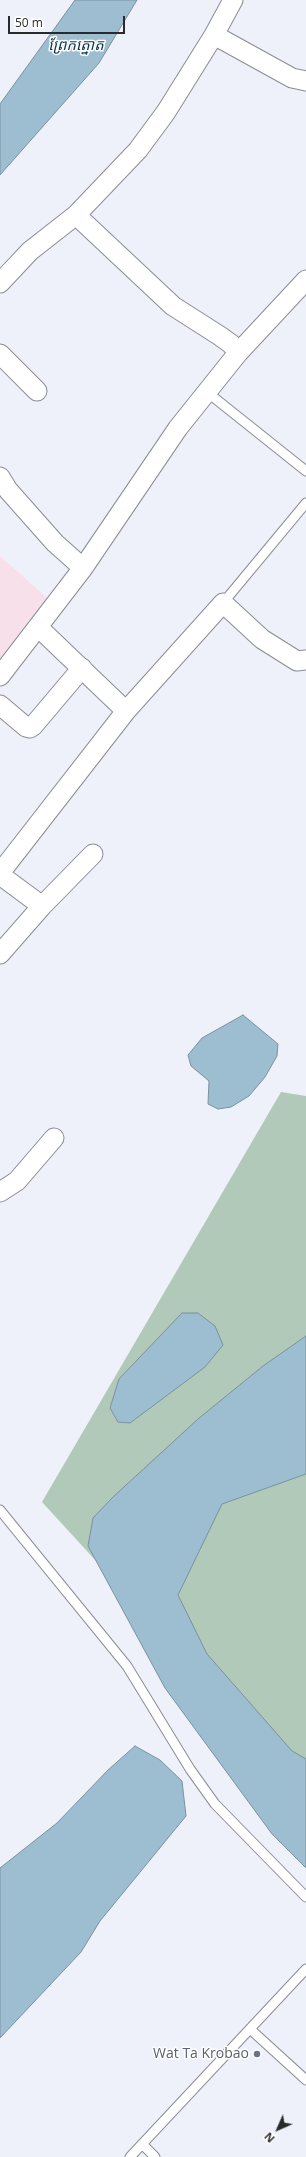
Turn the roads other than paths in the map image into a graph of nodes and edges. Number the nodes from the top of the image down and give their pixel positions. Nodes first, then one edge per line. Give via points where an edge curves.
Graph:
1 (233, 0) edge
2 (214, 36) junction
3 (306, 81) edge
4 (76, 215) junction
5 (306, 280) edge
6 (0, 283) edge
7 (0, 354) edge
8 (238, 354) junction
9 (38, 391) dead end
10 (207, 392) junction
11 (306, 471) edge
12 (0, 477) edge
13 (306, 503) edge
14 (83, 568) junction
15 (223, 603) junction
16 (38, 627) junction
17 (306, 660) edge
18 (82, 668) junction
19 (0, 676) edge
20 (0, 705) edge
21 (126, 711) junction
22 (93, 854) dead end
23 (0, 874) edge
24 (42, 906) junction
25 (0, 954) edge
26 (54, 1138) dead end
27 (0, 1192) edge
28 (0, 1510) edge
29 (306, 1897) edge
30 (305, 1972) edge
31 (250, 2029) junction
32 (306, 2080) edge
33 (142, 2144) junction
34 (130, 2157) edge
35 (155, 2157) edge

1 - 2 street
2 - 3 street via 292,78
2 - 4 street via 166,112 138,150
4 - 6 street via 30,251
4 - 8 street via 173,306 231,344
5 - 8 street
7 - 9 street
8 - 10 street
10 - 11 lane
10 - 14 street via 178,428
12 - 14 street via 55,543
13 - 15 lane
14 - 16 street
15 - 17 street via 262,639 297,661
15 - 21 street
16 - 18 street
16 - 19 street
18 - 20 street via 30,728
18 - 21 street
21 - 23 street
22 - 24 street
23 - 24 street
24 - 25 street
26 - 27 street via 16,1181
28 - 29 lane via 127,1666 190,1769 215,1804
30 - 31 lane
31 - 32 lane
31 - 33 lane
33 - 34 lane
33 - 35 lane

